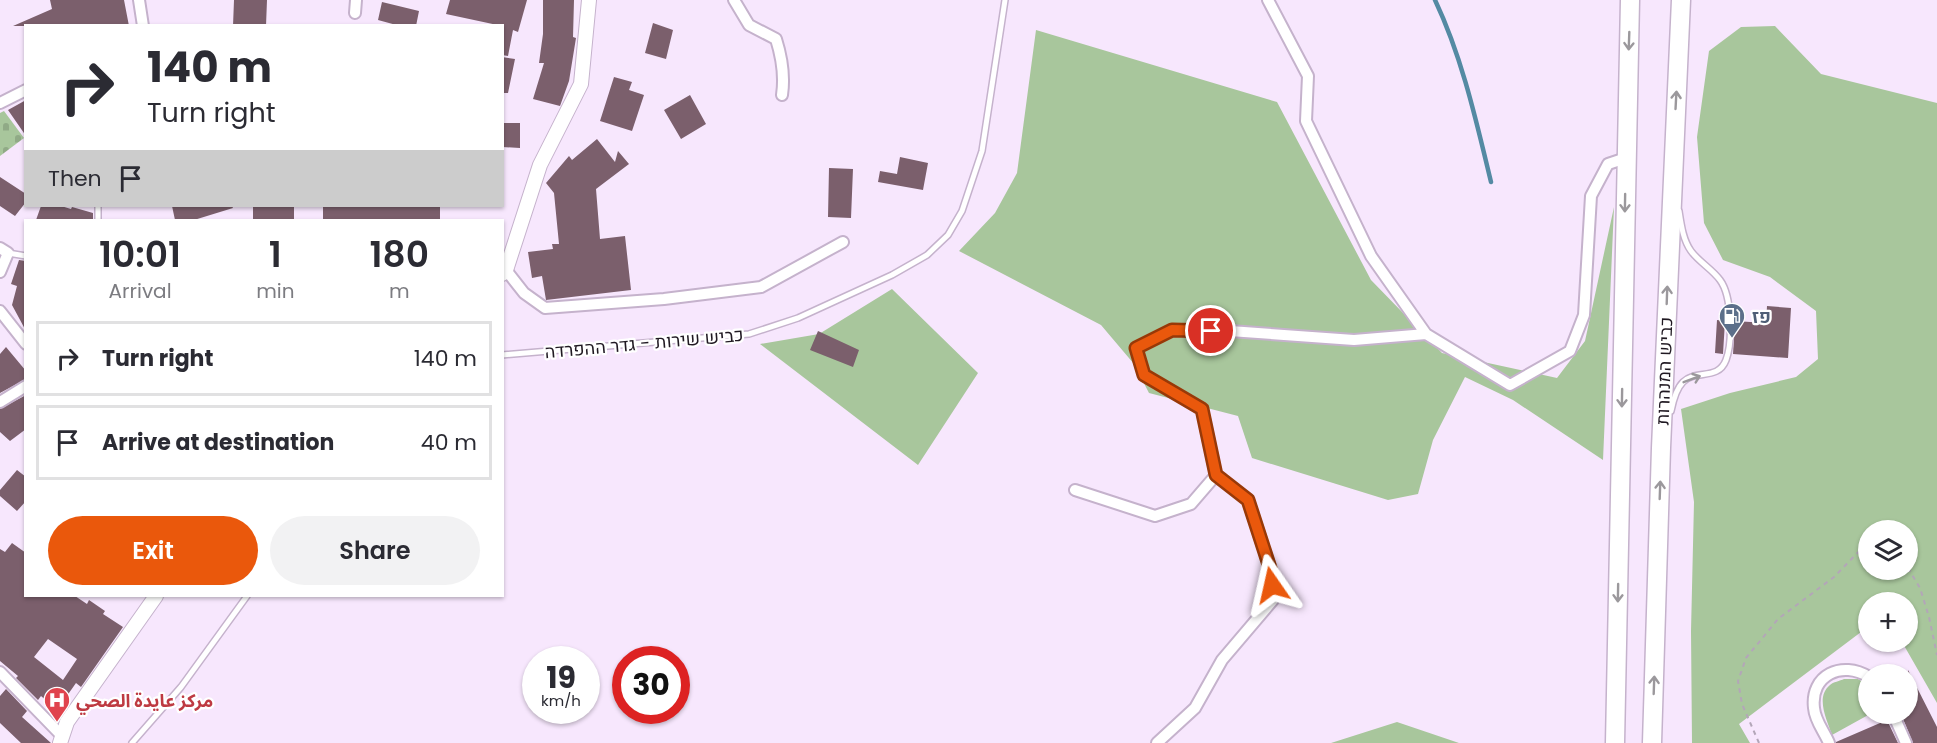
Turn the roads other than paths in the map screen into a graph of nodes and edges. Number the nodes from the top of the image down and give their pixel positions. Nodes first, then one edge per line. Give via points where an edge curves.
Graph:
1 (139, 0) edge
2 (356, 0) edge
3 (589, 0) edge
4 (734, 0) edge
5 (1005, 0) edge
6 (1268, 0) edge
7 (1630, 0) edge
8 (1681, 0) edge
9 (355, 13) dead end
10 (142, 24) edge
11 (24, 91) edge
12 (782, 95) dead end
13 (0, 103) edge
14 (1626, 158) junction
15 (1672, 174) junction
16 (843, 242) dead end
17 (4, 250) edge
18 (24, 255) edge
19 (0, 272) edge
20 (504, 272) edge
21 (0, 310) edge
22 (1426, 334) junction
23 (24, 341) edge
24 (504, 355) edge
25 (24, 387) edge
26 (0, 402) edge
27 (1661, 448) junction
28 (1216, 475) junction
29 (1074, 489) dead end
30 (155, 597) edge
31 (246, 597) edge
32 (0, 672) edge
33 (1858, 672) edge
34 (1897, 724) edge
35 (61, 740) edge
36 (132, 743) edge
37 (1157, 743) edge
38 (1615, 743) edge
39 (1652, 743) edge
40 (1829, 743) edge
41 (1906, 743) edge

1 - 10 street
2 - 9 street
3 - 20 street via 581,84 540,165
4 - 12 street via 749,25 776,39 784,80
5 - 24 lane, כביש שירות - גדר ההפרדה via 982,151 962,211 948,235 927,255 798,318 749,334
6 - 22 street via 1308,76 1306,121 1310,131 1371,256
7 -> 14 highway
15 -> 8 highway, כביש המנהרות
11 - 13 street
14 - 22 street via 1608,164 1591,196 1584,315 1570,351 1510,385
14 -> 38 highway
27 -> 15 highway, כביש המנהרות
27 -> 15 lane via 1677,391 1688,378 1710,375 1722,368 1729,335 1728,295 1716,274 1690,250
16 - 20 street via 760,287 664,299 545,308
17 - 18 lane
17 - 19 street
21 - 23 street
22 - 28 street via 1354,340 1172,330 1136,348 1144,375 1202,409
25 - 26 street
39 -> 27 highway, כביש המנהרות
28 - 29 street via 1191,504 1155,516
28 - 37 street via 1248,500 1271,571 1273,600 1222,660 1195,708
30 - 35 street via 67,722
31 - 36 lane via 181,687
32 - 35 street
33 - 40 street via 1839,669 1817,685 1814,710
34 - 41 street

